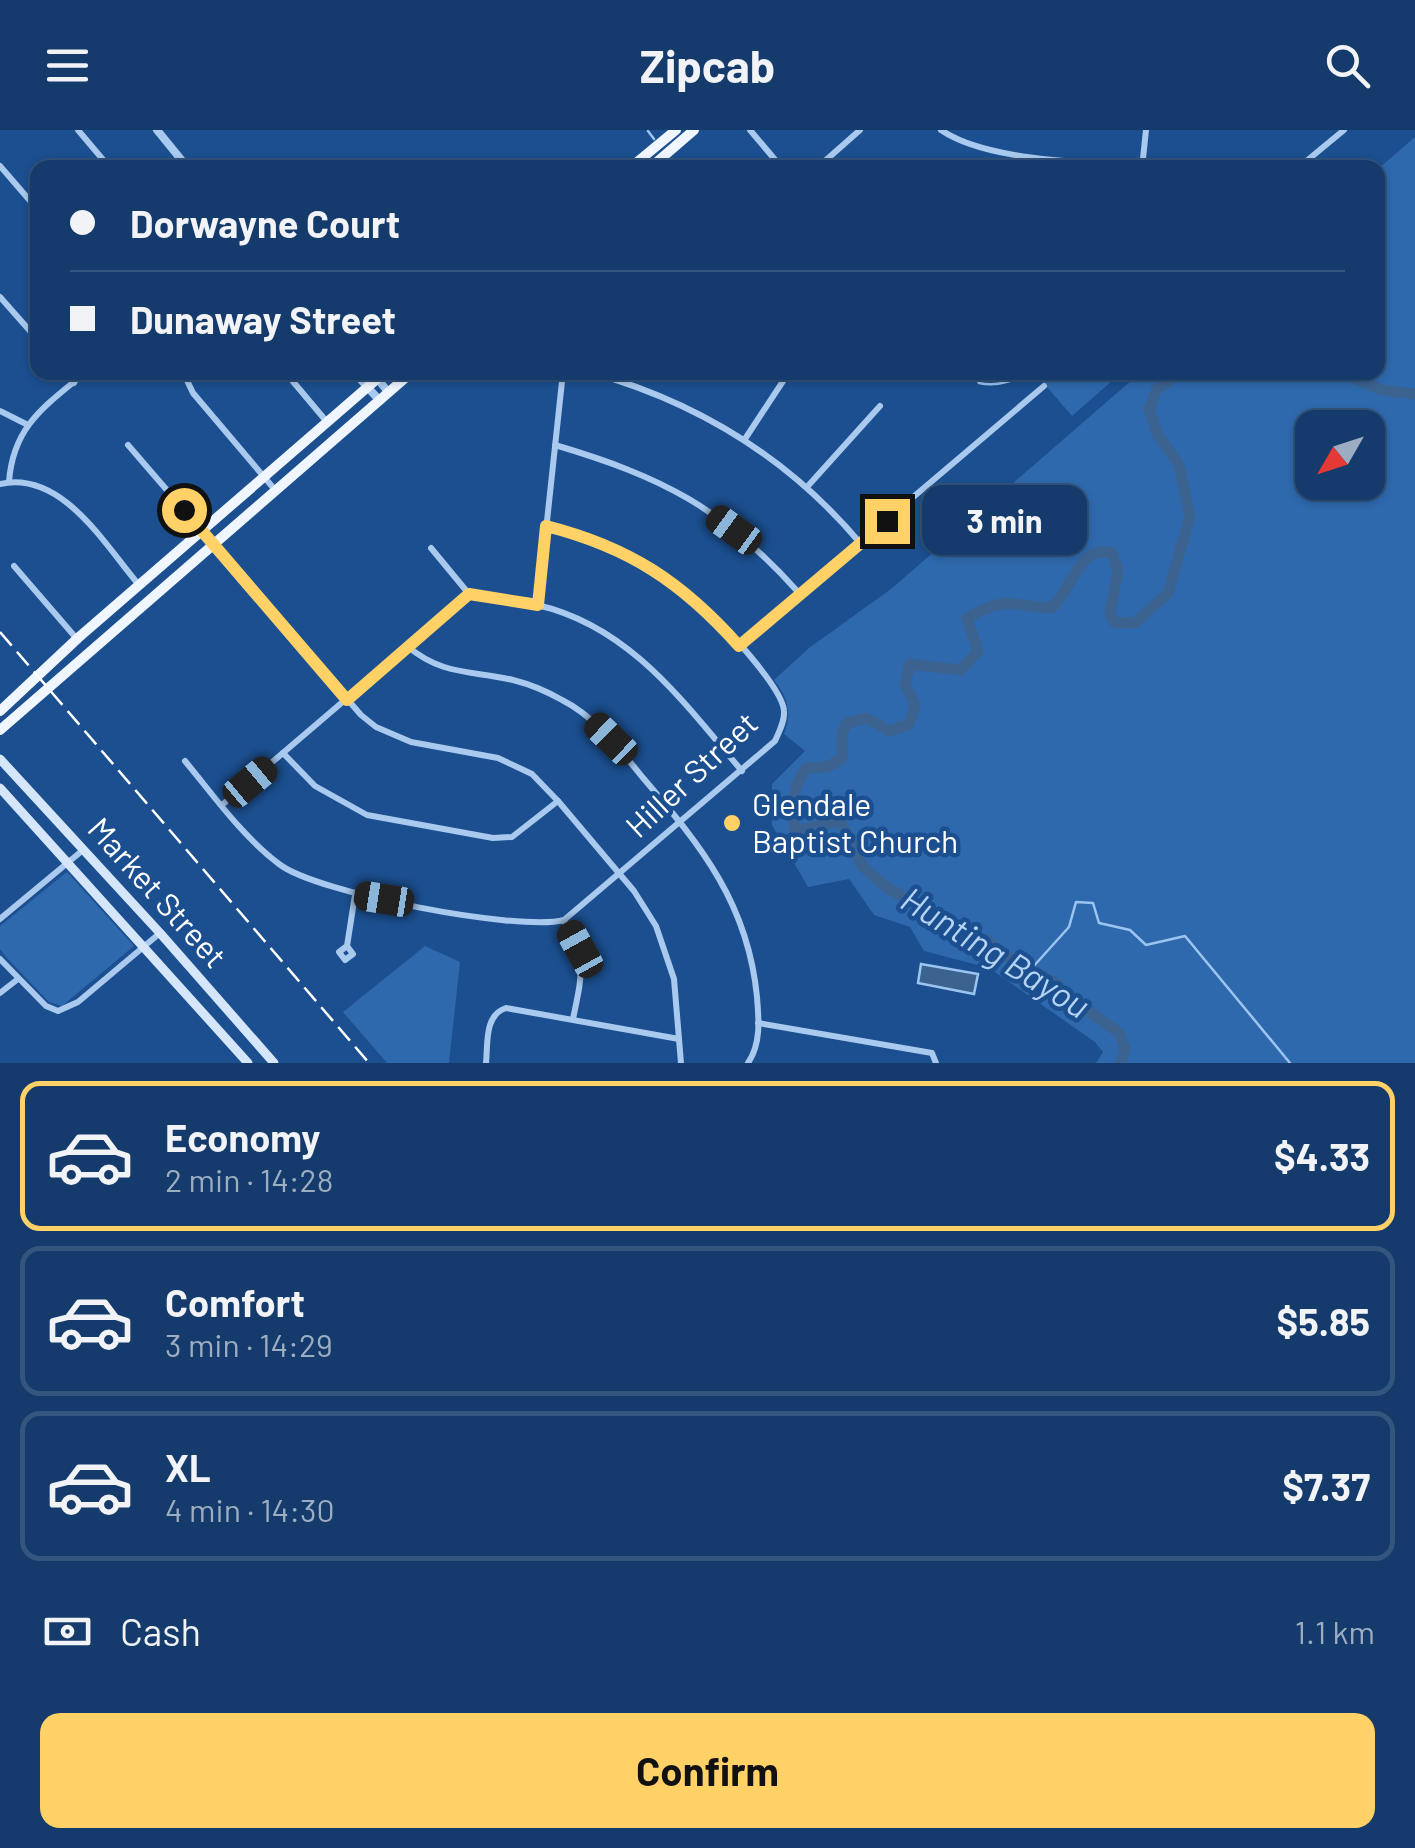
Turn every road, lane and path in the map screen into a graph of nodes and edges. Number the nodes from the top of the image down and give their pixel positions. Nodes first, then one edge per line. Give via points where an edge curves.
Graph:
1 (78, 130) edge
2 (157, 130) edge
3 (676, 130) edge
4 (694, 130) edge
5 (750, 130) edge
6 (860, 130) edge
7 (940, 130) edge
8 (1146, 130) edge
9 (1341, 131) edge
10 (103, 160) edge
11 (181, 160) edge
12 (640, 160) edge
13 (659, 160) edge
14 (775, 160) edge
15 (826, 160) edge
16 (1078, 160) edge
17 (1143, 160) edge
18 (1307, 160) edge
19 (0, 166) edge
20 (30, 201) edge
21 (0, 296) edge
22 (30, 331) edge
23 (72, 380) edge
24 (77, 380) edge
25 (186, 380) edge
26 (292, 380) edge
27 (361, 380) edge
28 (374, 380) edge
29 (379, 380) edge
30 (403, 380) edge
31 (563, 380) edge
32 (613, 380) edge
33 (783, 380) edge
34 (74, 383) junction
35 (1044, 386) dead end
36 (368, 388) junction
37 (384, 397) junction
38 (880, 406) dead end
39 (0, 411) edge
40 (328, 423) junction
41 (26, 424) junction
42 (745, 439) junction
43 (128, 445) dead end
44 (555, 445) junction
45 (265, 478) junction
46 (4, 483) edge
47 (807, 486) junction
48 (276, 491) junction
49 (546, 526) junction
50 (202, 532) junction
51 (861, 544) junction
52 (213, 545) junction
53 (432, 548) dead end
54 (14, 566) dead end
55 (139, 585) junction
56 (799, 593) junction
57 (469, 594) junction
58 (152, 600) junction
59 (538, 605) junction
60 (77, 638) junction
61 (406, 646) junction
62 (739, 646) junction
63 (90, 653) junction
64 (347, 700) junction
65 (0, 712) edge
66 (0, 730) edge
67 (283, 752) junction
68 (0, 759) edge
69 (185, 761) dead end
70 (742, 771) junction
71 (0, 788) edge
72 (558, 801) junction
73 (222, 805) junction
74 (680, 822) junction
75 (83, 850) junction
76 (67, 862) junction
77 (620, 874) junction
78 (355, 894) junction
79 (0, 919) edge
80 (564, 920) junction
81 (160, 933) junction
82 (347, 946) dead end
83 (144, 947) junction
84 (0, 958) edge
85 (18, 978) junction
86 (0, 993) edge
87 (222, 1002) junction
88 (206, 1016) junction
89 (573, 1020) junction
90 (758, 1022) junction
91 (678, 1039) junction
92 (936, 1059) edge
93 (248, 1063) edge
94 (274, 1063) edge
95 (486, 1063) edge
96 (682, 1063) edge
97 (748, 1063) edge

1 - 10 street
2 - 11 street
3 - 12 main road
4 - 13 main road
5 - 14 street
6 - 15 street
7 - 16 street via 996,151
8 - 17 street
9 - 18 street
19 - 20 street
21 - 22 street
23 - 34 street
24 - 34 street
25 - 45 street
26 - 40 street
27 - 36 street
28 - 36 main road
29 - 37 street
30 - 37 main road
31 - 44 street
32 - 42 street via 677,402
33 - 42 street
34 - 41 street
35 - 51 street
36 - 37 street
36 - 40 main road
37 - 48 main road
38 - 47 street
39 - 41 street
40 - 45 main road
41 - 46 street
42 - 47 street
43 - 50 street
44 - 49 street
44 - 56 street via 625,466 694,501 765,556
45 - 48 street
45 - 50 main road
46 - 55 street via 36,485 64,499
47 - 51 street
48 - 52 main road
49 - 59 street
49 - 62 street via 638,559 706,608
50 - 52 street
50 - 55 main road
51 - 56 street
52 - 58 main road
52 - 64 street
53 - 57 street
54 - 60 street
55 - 58 main road
55 - 60 main road
56 - 62 street
57 - 59 street
57 - 61 street
58 - 63 main road
59 - 70 street via 584,622 639,657
60 - 63 main road
60 - 65 main road
61 - 64 street
61 - 74 street via 438,667 516,680 564,701 611,739
62 - 70 street, Hiller Street via 783,706 775,741
63 - 66 main road
64 - 67 street
64 - 72 street via 376,726 411,742 498,758 532,774
67 - 72 street via 314,786 367,815 493,838 512,837
67 - 73 street
68 - 75 main road, Market Street
69 - 73 street
70 - 74 street, Hiller Street
71 - 76 main road, Market Street
72 - 77 street
73 - 78 street via 282,866
74 - 77 street, Hiller Street
74 - 90 street via 713,866 741,922
75 - 76 street
75 - 81 main road, Market Street
76 - 79 street
76 - 83 main road, Market Street
77 - 80 street, Hiller Street
77 - 91 street via 664,944
78 - 80 street via 530,925
78 - 82 street
80 - 89 street via 580,949
81 - 83 street
81 - 87 main road, Market Street
83 - 85 street via 64,1010 46,1006
83 - 88 main road, Market Street
84 - 85 street
85 - 86 street
87 - 88 main road
87 - 94 main road, Market Street
88 - 93 main road, Market Street
89 - 91 street
89 - 95 street via 497,1011
90 - 92 street
90 - 97 street
91 - 96 street

